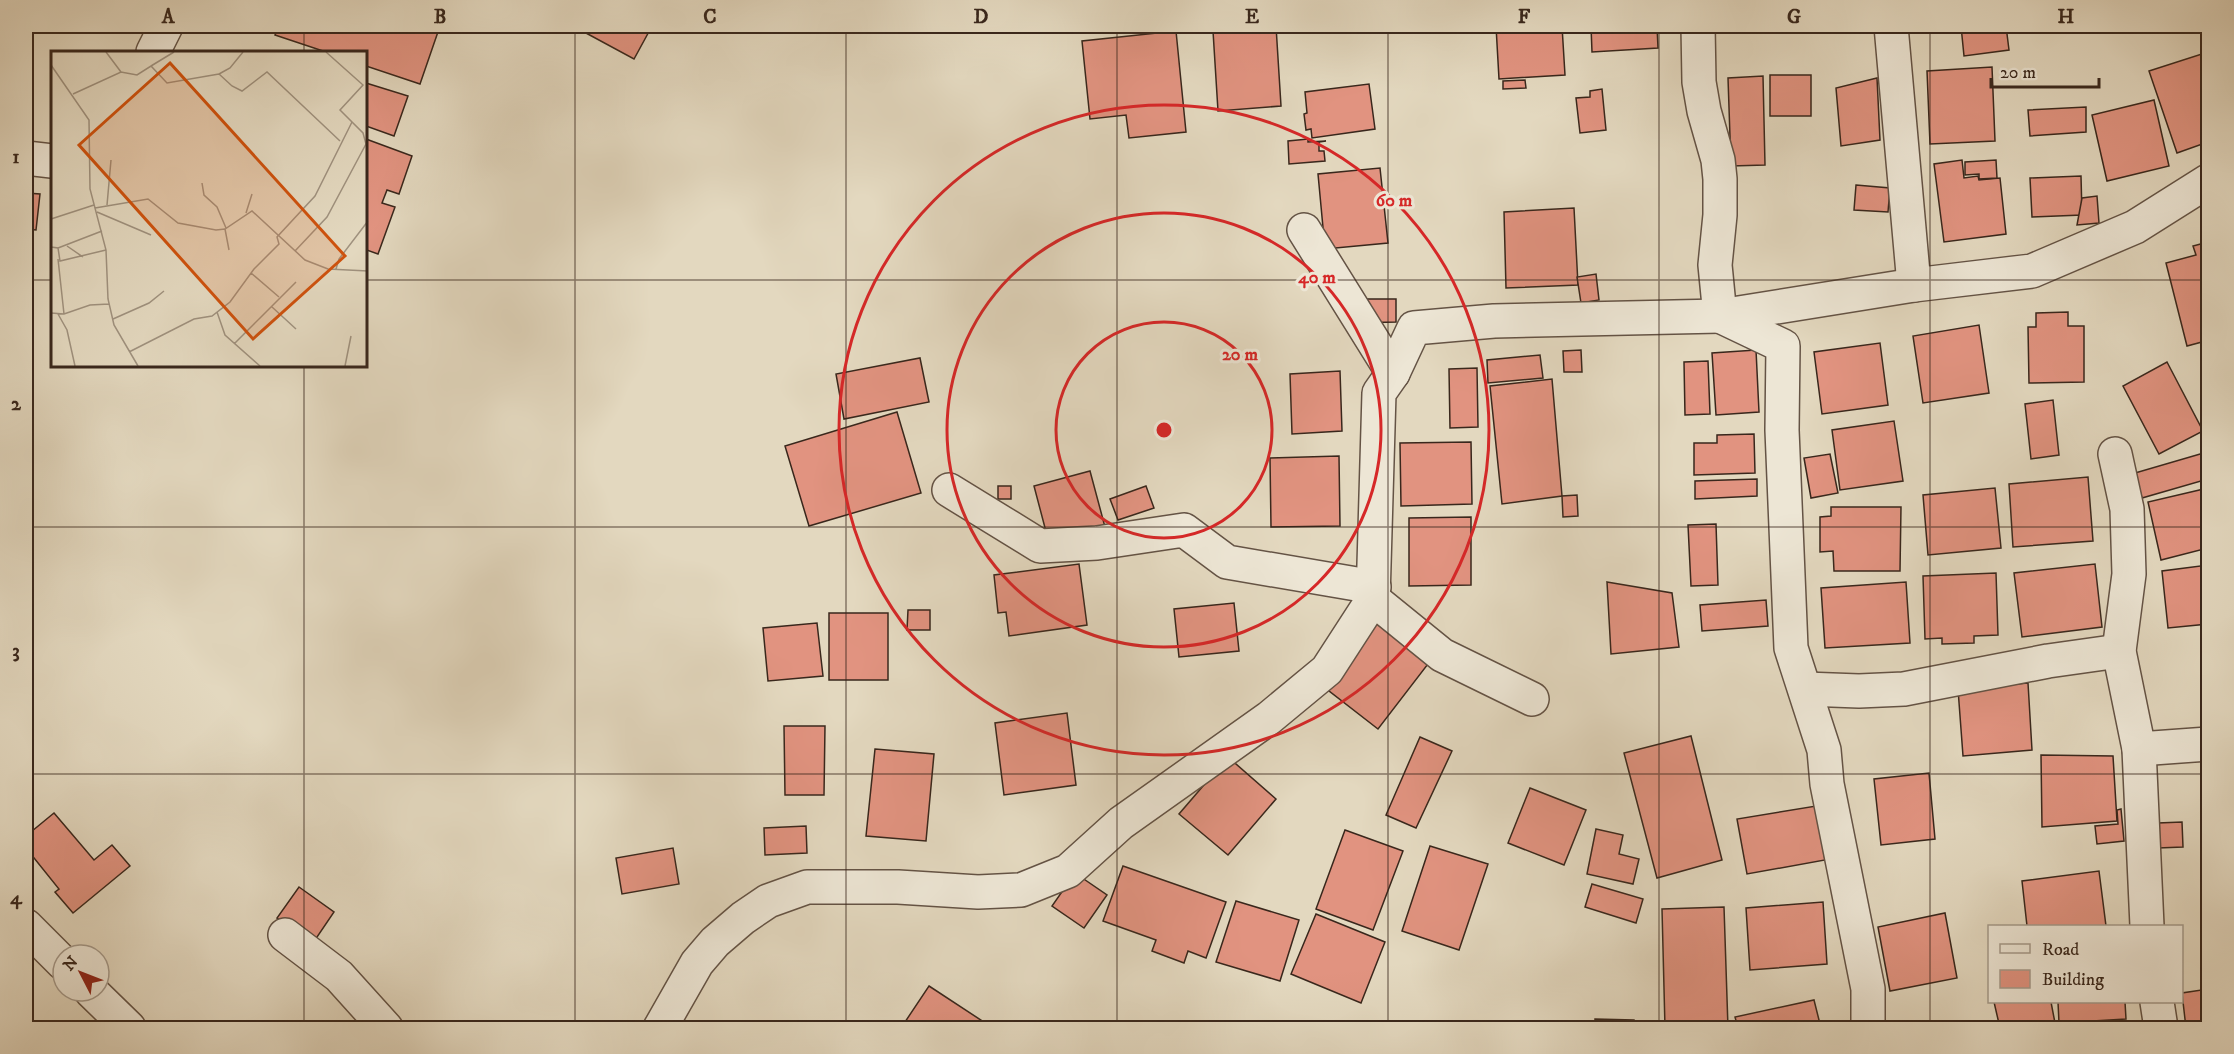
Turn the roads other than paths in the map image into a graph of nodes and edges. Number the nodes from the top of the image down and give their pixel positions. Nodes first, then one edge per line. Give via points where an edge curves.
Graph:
1 (166, 26) edge
2 (1698, 26) edge
3 (1892, 26) edge
4 (154, 51) edge
5 (26, 158) edge
6 (51, 161) edge
7 (2208, 181) edge
8 (1304, 230) dead end
9 (1914, 285) junction
10 (1720, 316) junction
11 (1393, 373) junction
12 (2115, 454) dead end
13 (949, 490) dead end
14 (1373, 593) junction
15 (2119, 651) junction
16 (1805, 689) junction
17 (1532, 699) dead end
18 (2208, 744) edge
19 (2139, 748) junction
20 (2147, 925) edge
21 (26, 926) edge
22 (285, 935) dead end
23 (51, 951) edge
24 (103, 1003) edge
25 (2157, 1003) edge
26 (129, 1029) edge
27 (386, 1029) edge
28 (660, 1029) edge
29 (1868, 1029) edge
30 (2161, 1029) edge

1 - 4 street
2 - 10 street via 1699,82 1720,179 1715,265
3 - 9 street
5 - 6 street
7 - 9 street via 2135,227 2032,270
8 - 11 street
9 - 10 street
10 - 11 street via 1494,321 1414,328
10 - 16 street via 1783,346 1782,430 1791,648
11 - 14 street via 1379,393
12 - 15 street via 2127,509 2129,574
13 - 14 street via 1040,546 1097,543 1184,530 1227,562
14 - 17 street via 1442,655
14 - 28 street via 1327,670 1269,718 1121,823 1068,871 1021,890 807,887 768,901 715,942 697,963
15 - 16 street via 1904,689
15 - 19 street
16 - 29 street via 1824,750 1827,784 1868,989
18 - 19 street
19 - 20 street
21 - 23 street
22 - 27 street via 339,976
24 - 26 street
25 - 30 street

